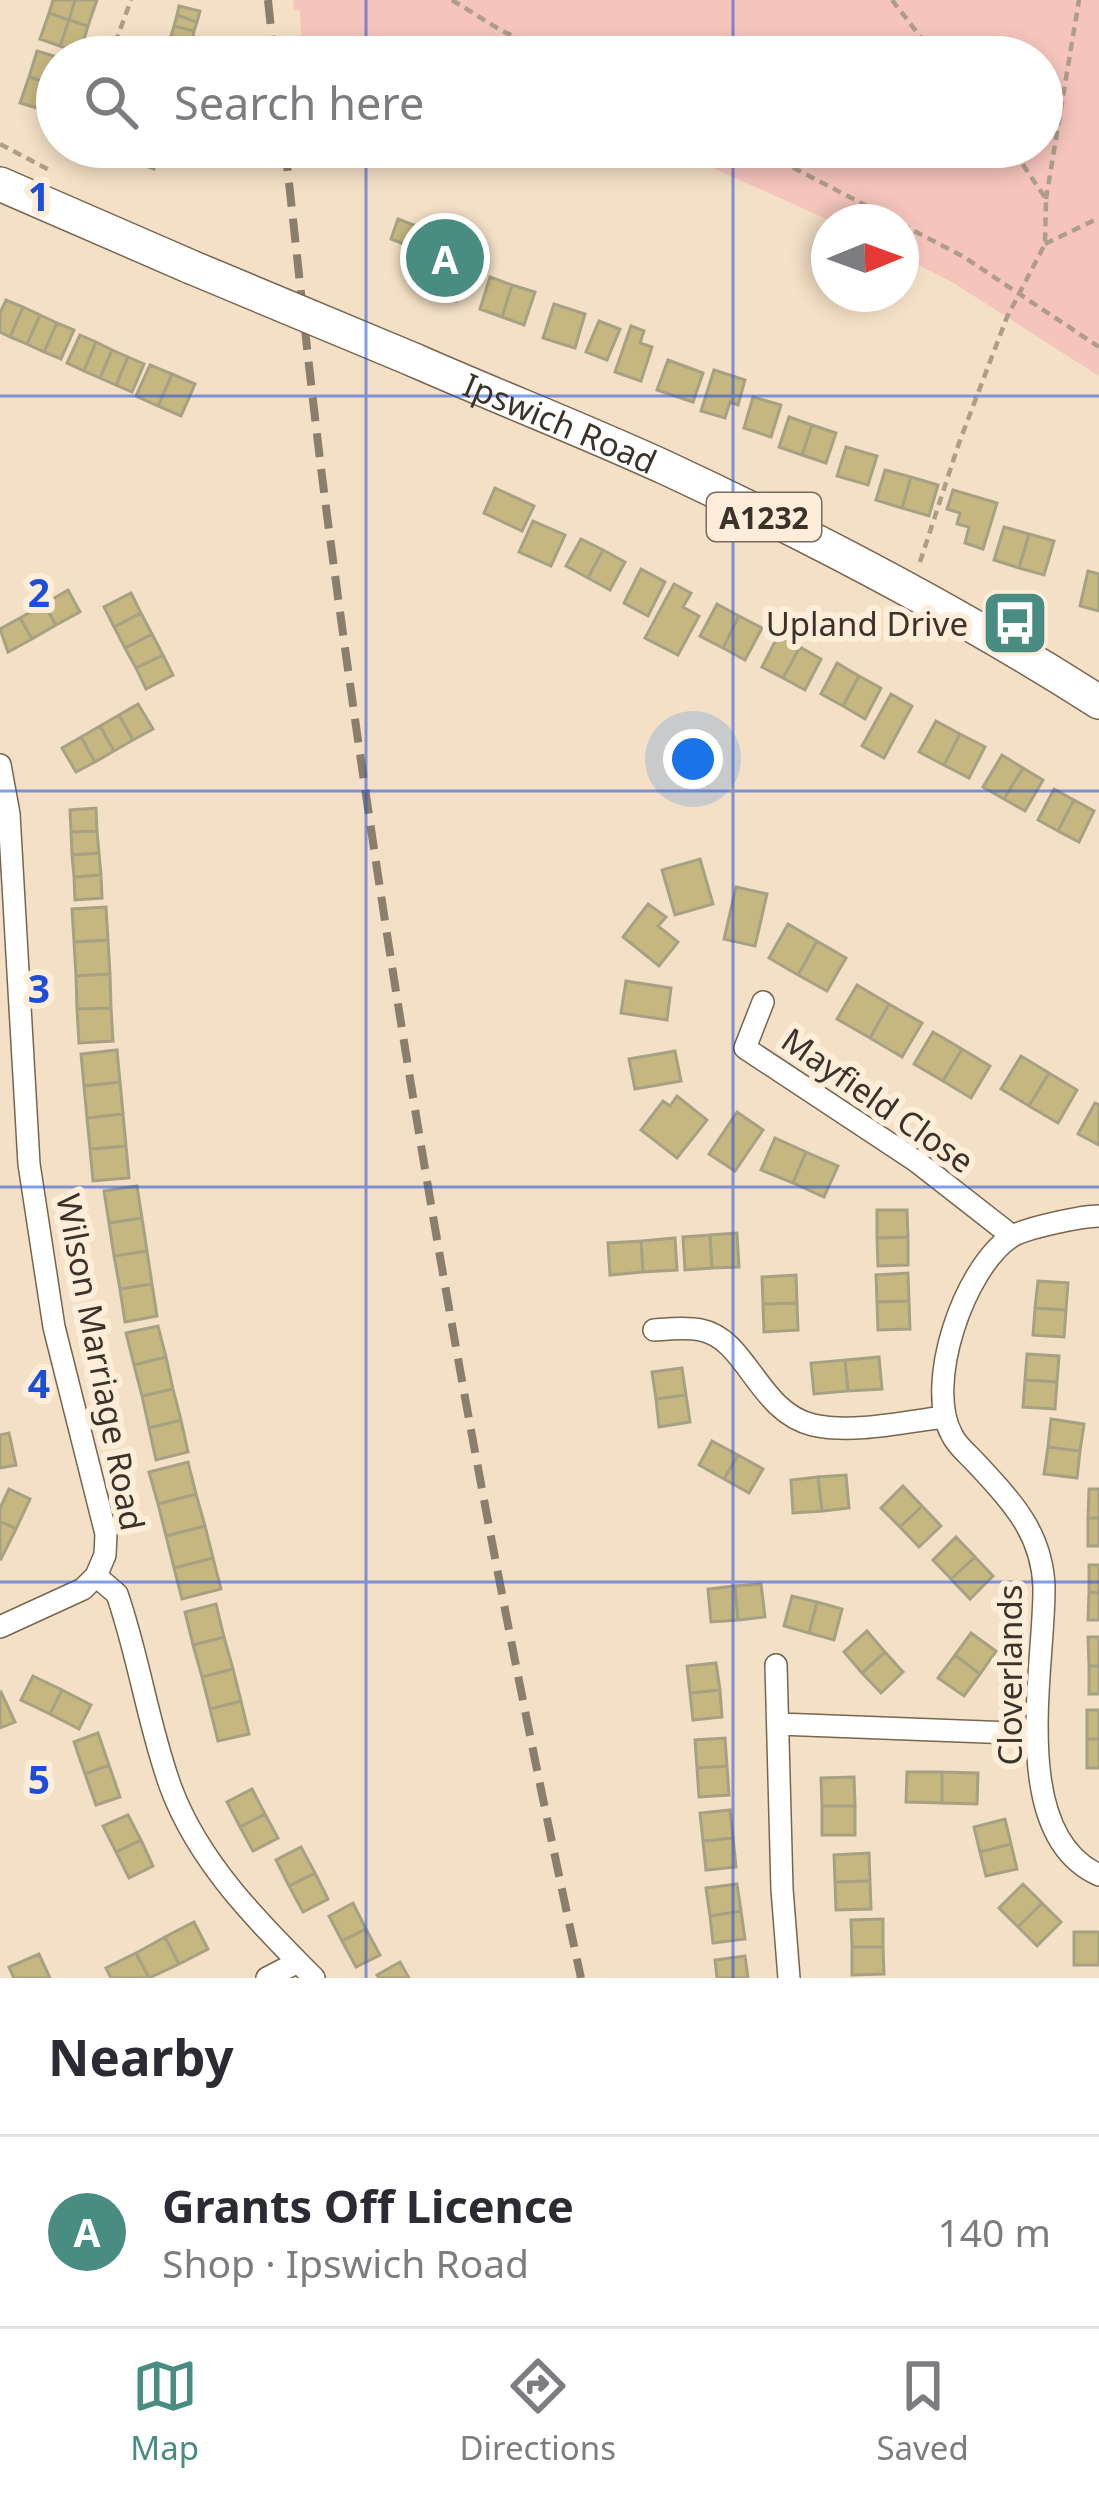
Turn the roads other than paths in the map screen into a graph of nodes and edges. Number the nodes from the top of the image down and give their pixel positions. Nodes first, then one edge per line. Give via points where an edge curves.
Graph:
1 (0, 184) edge
2 (1099, 702) edge
3 (0, 766) edge
4 (763, 1003) dead end
5 (1099, 1216) edge
6 (1012, 1236) junction
7 (654, 1330) dead end
8 (944, 1417) junction
9 (96, 1576) junction
10 (0, 1627) edge
11 (776, 1665) dead end
12 (779, 1724) junction
13 (1037, 1734) junction
14 (1099, 1875) edge
15 (306, 1970) edge
16 (267, 1978) edge
17 (789, 1978) edge

1 - 2 main road, Ipswich Road / A1232, bridge via 664,467 922,597
3 - 9 street, Wilson Marriage Road via 29,1164 54,1327 106,1534
4 - 6 street, Mayfield Close via 745,1048 916,1161
5 - 6 street
6 - 8 street via 979,1273 949,1331
7 - 8 street via 705,1330 724,1340 768,1399 815,1426
8 - 13 street, Cloverlands via 953,1438 1022,1512 1037,1543 1044,1584
9 - 10 street
9 - 15 street, Wilson Marriage Road via 117,1594 171,1788 189,1825 246,1907
11 - 12 street
12 - 13 street
12 - 17 street
13 - 14 street, Cloverlands via 1045,1808 1061,1842
15 - 16 street

